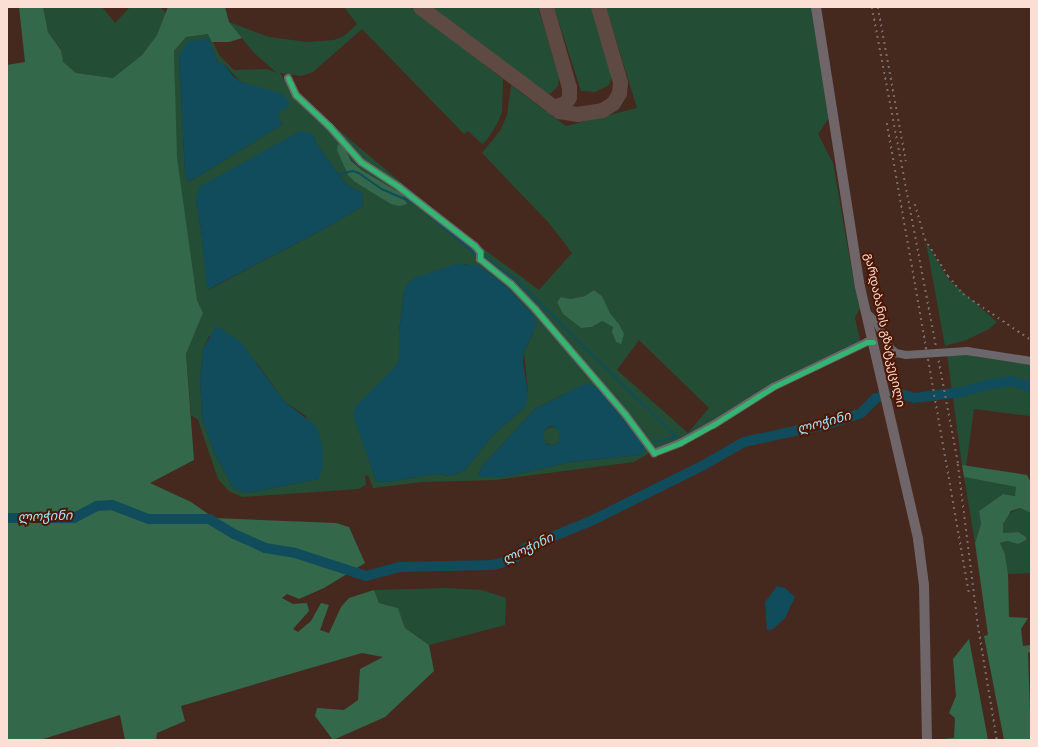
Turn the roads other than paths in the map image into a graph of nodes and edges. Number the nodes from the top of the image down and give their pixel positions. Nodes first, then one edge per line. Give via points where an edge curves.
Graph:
1 (816, 7) edge
2 (288, 78) dead end
3 (866, 312) junction
4 (873, 342) junction
5 (1031, 361) edge
6 (927, 740) edge

1 - 3 main road, გარდაბანის გზატკეცილი via 840,168
2 - 4 street via 296,95 329,126 360,162 400,187 475,246 480,252 480,259 511,284 535,309 625,414 654,453 680,443 713,425 772,386 867,342
3 - 4 main road, გარდაბანის გზატკეცილი
3 - 5 street via 877,323 888,346 896,353 906,355 967,351
4 - 6 main road, გარდაბანის გზატკეცილი via 918,539 924,585

